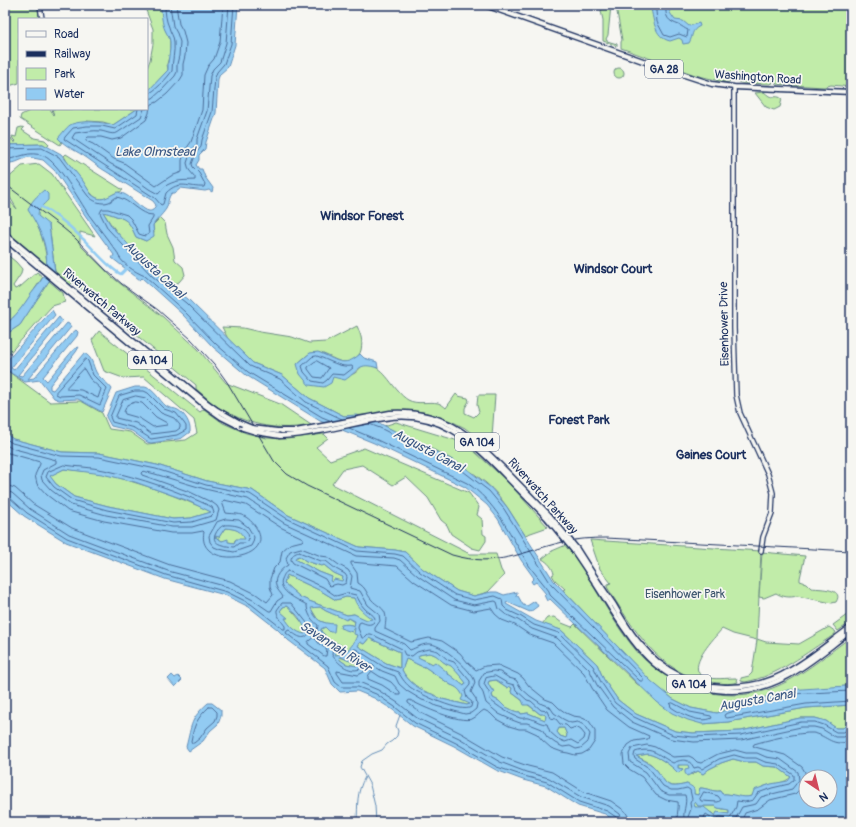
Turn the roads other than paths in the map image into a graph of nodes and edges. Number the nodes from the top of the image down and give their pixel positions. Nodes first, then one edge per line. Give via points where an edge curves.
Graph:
1 (40, 5) edge
2 (485, 5) edge
3 (42, 18) edge
4 (734, 87) junction
5 (851, 92) edge
6 (5, 234) edge
7 (5, 239) edge
8 (60, 284) junction
9 (549, 518) junction
10 (575, 550) junction
11 (760, 551) dead end
12 (851, 627) edge
13 (851, 631) edge

1 - 3 street
2 - 4 main road, Washington Road / GA 28 via 701,82
4 - 5 main road, Washington Road / GA 28
4 - 11 street, Eisenhower Drive via 736,395 740,413 768,474 773,493 772,512
6 - 8 main road, Riverwatch Parkway / GA 104
7 - 8 main road, Riverwatch Parkway / GA 104
8 - 9 main road, Riverwatch Parkway / GA 104, bridge via 212,411 230,423 256,432 280,436 299,435 399,416 423,419 461,435 485,454
8 - 9 main road, Riverwatch Parkway / GA 104, bridge via 206,402 240,423 252,428 287,432 400,413 440,420 458,428 484,448
9 - 10 main road, Riverwatch Parkway / GA 104, bridge
10 - 12 main road, Riverwatch Parkway / GA 104 via 647,653 676,674 708,686 754,685 778,677 802,663
10 - 13 main road, Riverwatch Parkway / GA 104 via 641,651 660,669 679,680 697,686 740,691 774,683 797,671

